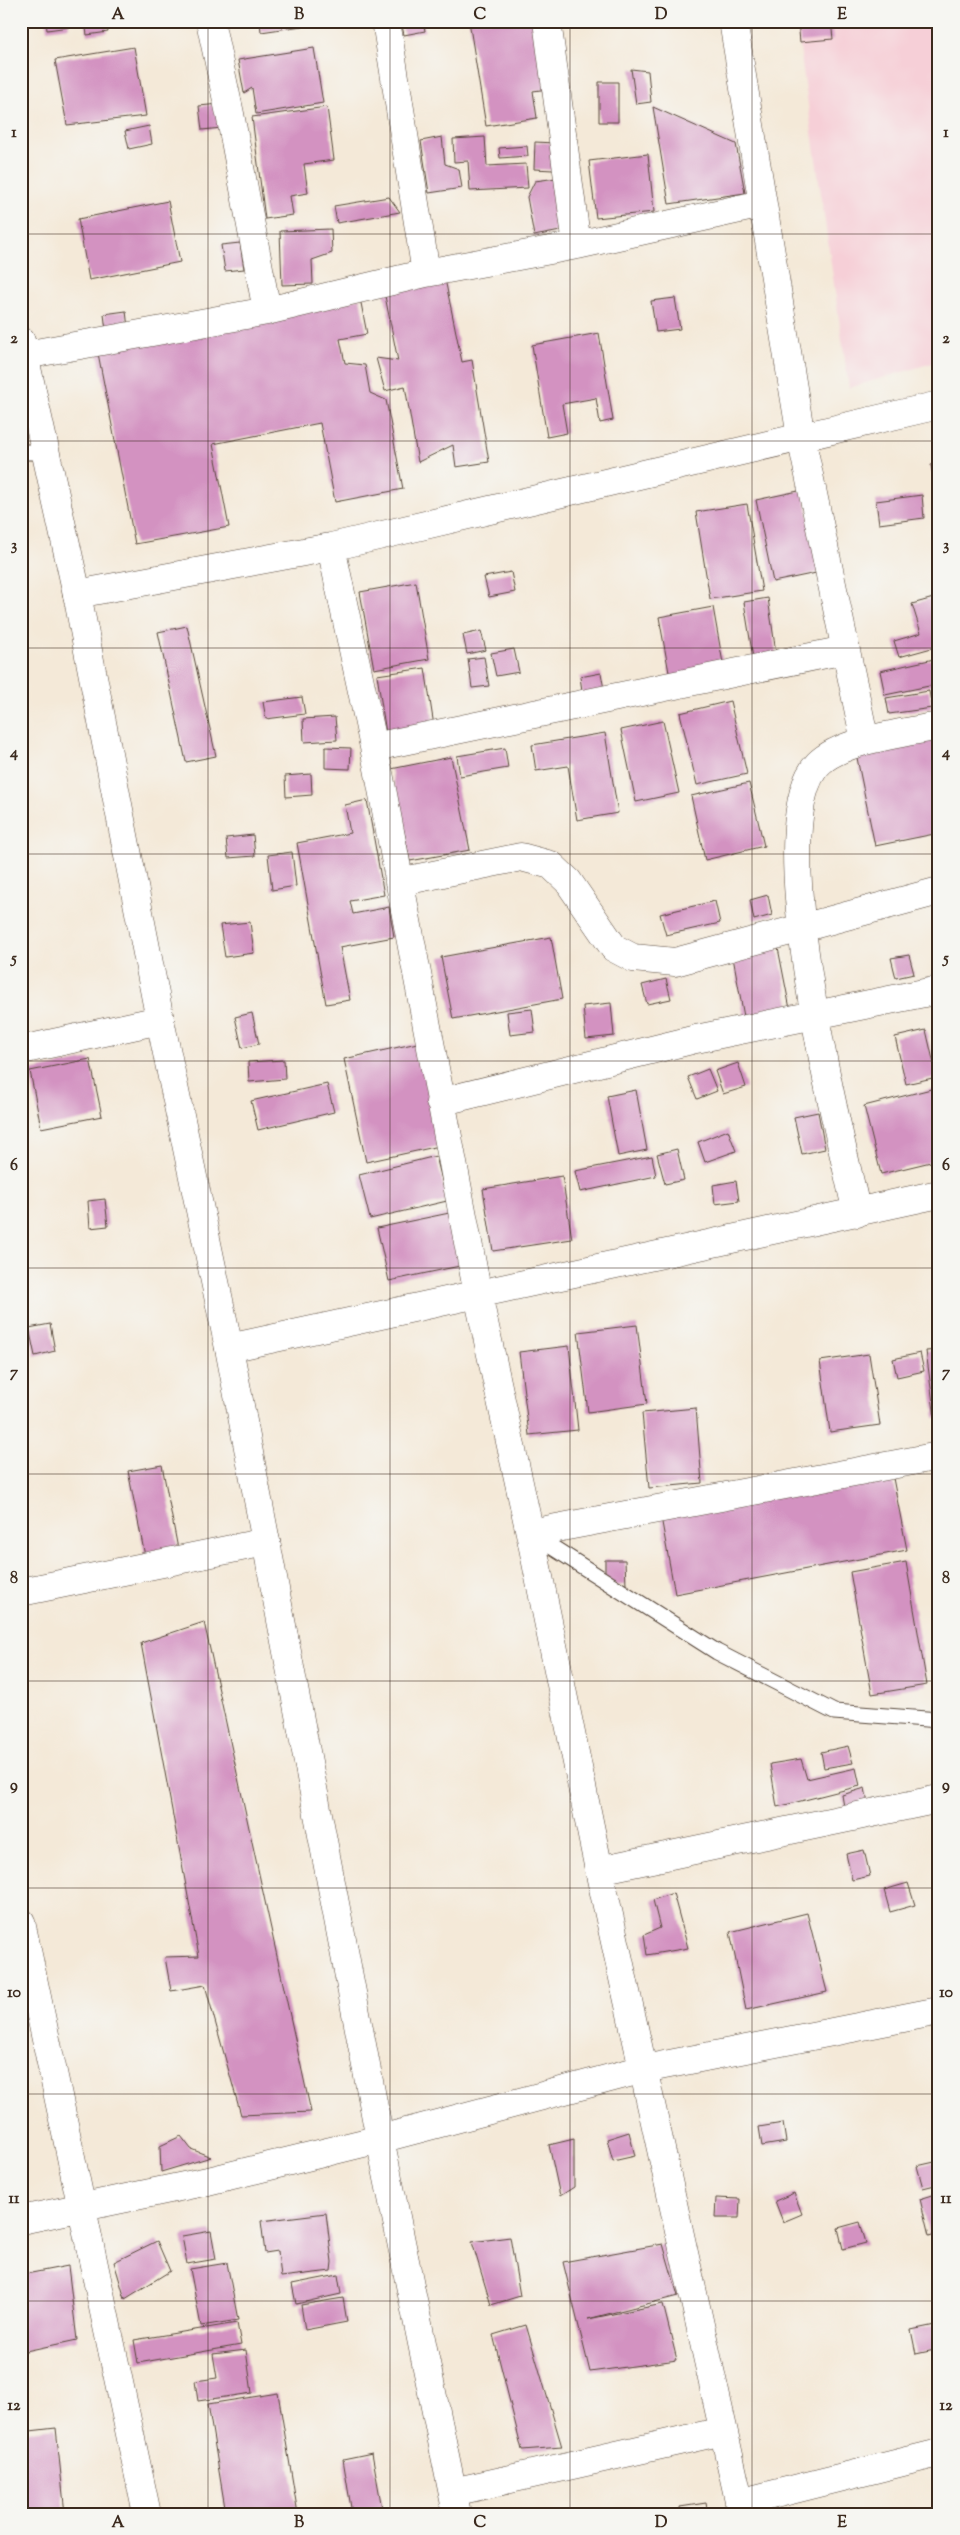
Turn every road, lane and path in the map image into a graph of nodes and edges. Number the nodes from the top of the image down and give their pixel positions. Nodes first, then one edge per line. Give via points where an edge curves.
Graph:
1 (210, 21) edge
2 (386, 21) edge
3 (547, 21) edge
4 (733, 21) edge
5 (762, 204) junction
6 (577, 245) junction
7 (426, 273) junction
8 (267, 311) junction
9 (23, 348) edge
10 (939, 405) edge
11 (801, 437) junction
12 (33, 452) edge
13 (331, 547) junction
14 (77, 594) junction
15 (845, 650) junction
16 (939, 726) edge
17 (864, 741) junction
18 (374, 747) junction
19 (399, 882) junction
20 (939, 890) edge
21 (802, 927) junction
22 (939, 990) edge
23 (813, 1016) junction
24 (160, 1020) junction
25 (21, 1050) edge
26 (440, 1102) junction
27 (939, 1194) edge
28 (857, 1212) junction
29 (478, 1295) junction
30 (229, 1348) junction
31 (939, 1456) edge
32 (530, 1533) junction
33 (266, 1542) junction
34 (21, 1592) edge
35 (939, 1720) edge
36 (939, 1799) edge
37 (599, 1870) junction
38 (21, 1922) edge
39 (939, 2011) edge
40 (644, 2069) junction
41 (380, 2139) junction
42 (80, 2208) junction
43 (21, 2220) edge
44 (723, 2431) junction
45 (939, 2454) edge
46 (455, 2503) edge
47 (741, 2508) edge
48 (146, 2514) edge

1 - 8 street
2 - 7 street
3 - 6 street
4 - 5 street
5 - 6 street
5 - 11 street
6 - 7 street
7 - 8 street
8 - 9 street
9 - 12 street
10 - 11 street
11 - 13 street
11 - 15 street
12 - 14 street
13 - 14 street
13 - 18 street
14 - 24 street
15 - 17 street
15 - 18 street
16 - 17 street
17 - 21 street via 827,756 816,766 804,790 797,837
18 - 19 street
19 - 21 street via 521,857 551,865 568,881 614,948 634,958 675,962
19 - 26 street
20 - 21 street
21 - 23 street
22 - 23 street
23 - 26 street via 696,1039
23 - 28 street
24 - 25 street
24 - 30 street
26 - 29 street
27 - 28 street
28 - 29 street
29 - 30 street
29 - 32 street
30 - 33 street
31 - 32 street
32 - 35 lane via 717,1652 834,1712
32 - 37 street
33 - 34 street
33 - 41 street
36 - 37 street
37 - 40 street
38 - 42 street
39 - 40 street
40 - 41 street
40 - 44 street
41 - 42 street
41 - 46 street
42 - 43 street
42 - 48 street
44 - 46 street
44 - 47 street
45 - 47 street

